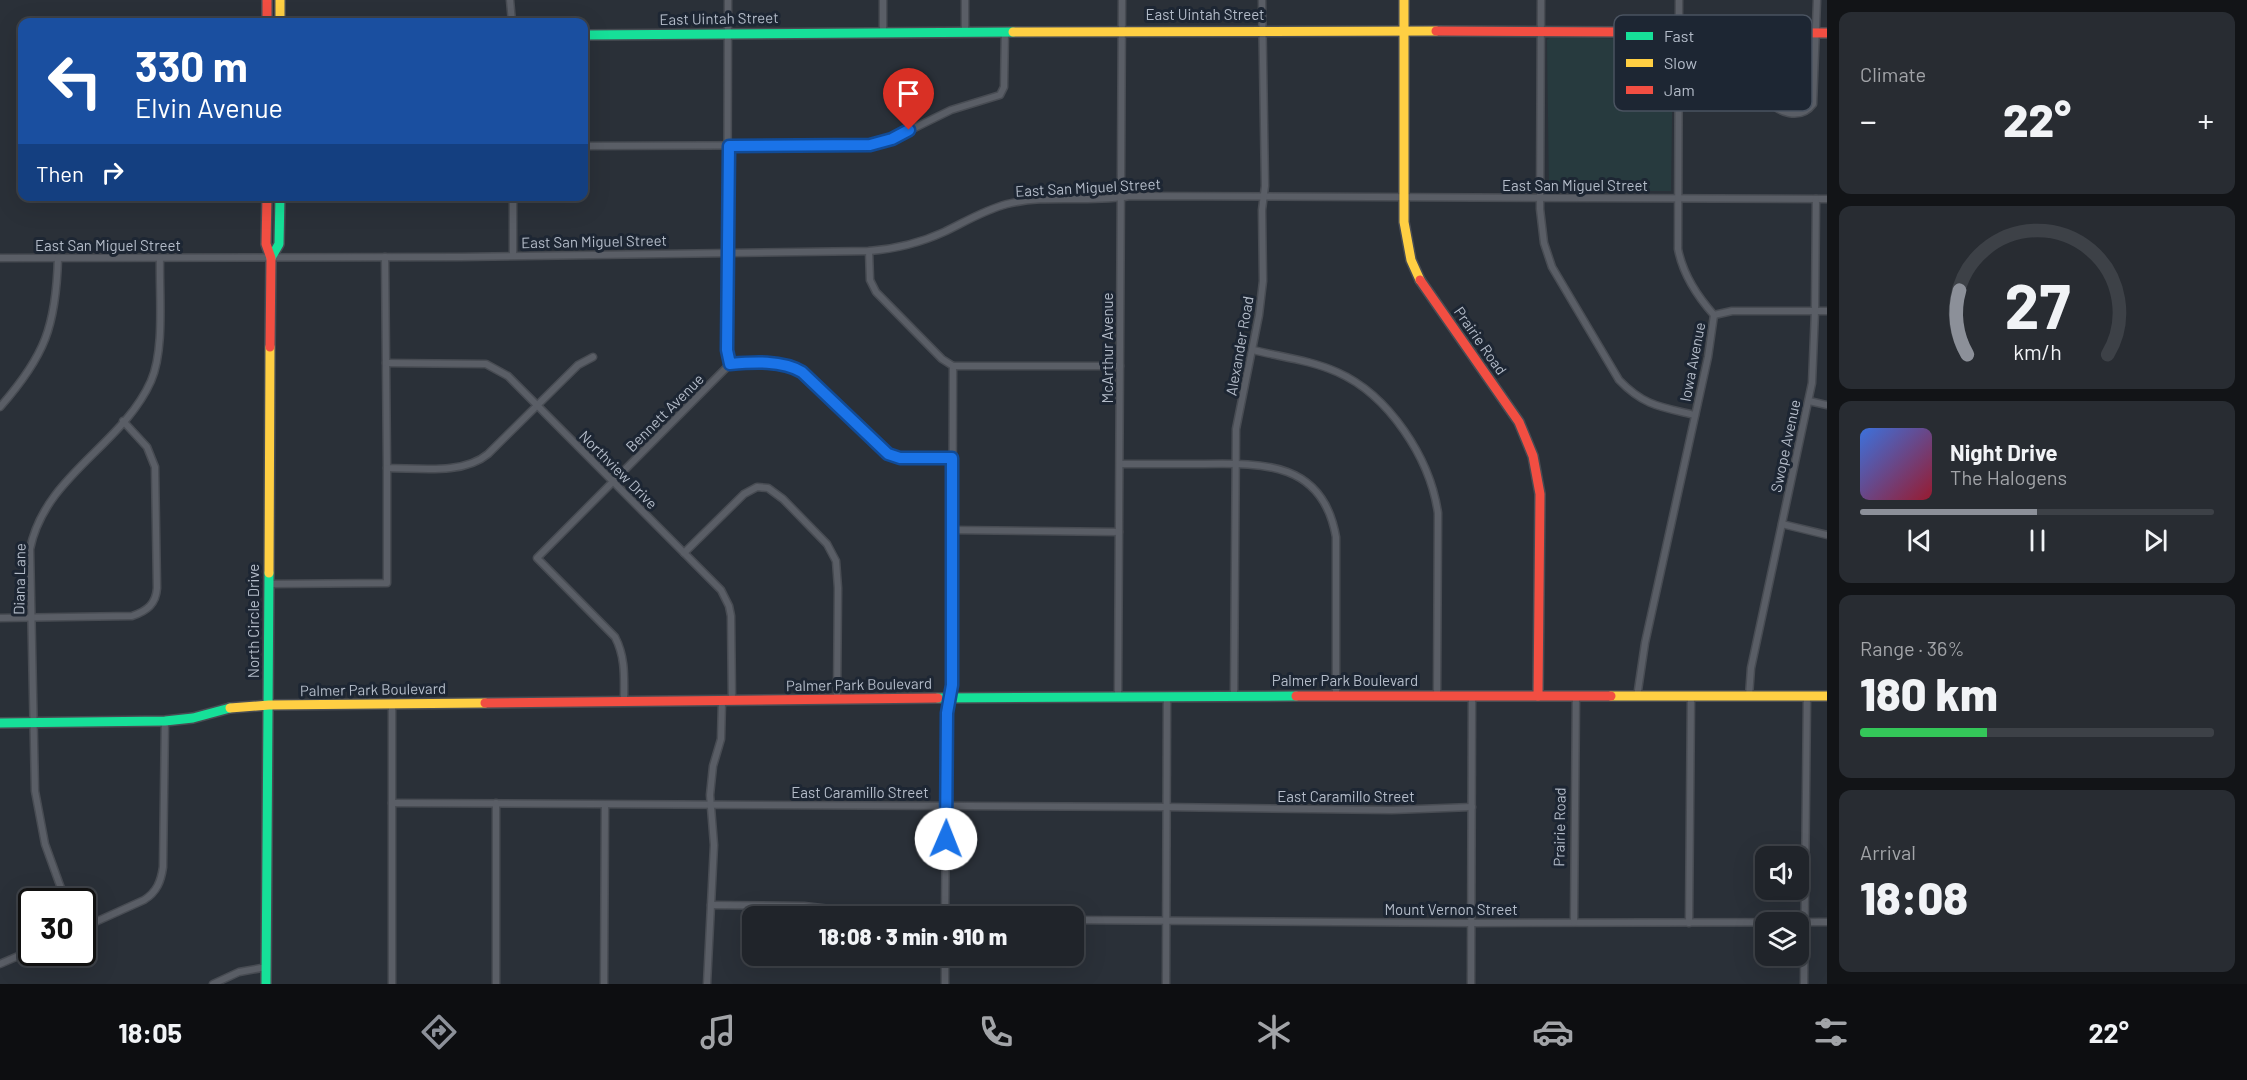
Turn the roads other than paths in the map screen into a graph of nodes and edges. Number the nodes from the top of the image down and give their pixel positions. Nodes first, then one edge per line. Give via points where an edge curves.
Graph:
1 (267, 0) edge
2 (280, 0) edge
3 (510, 0) edge
4 (728, 0) edge
5 (883, 0) edge
6 (965, 0) edge
7 (1122, 0) edge
8 (1262, 0) edge
9 (1404, 0) edge
10 (1541, 0) edge
11 (1817, 0) edge
12 (267, 18) edge
13 (280, 18) edge
14 (512, 18) edge
15 (1262, 30) junction
16 (1404, 30) junction
17 (1122, 31) junction
18 (883, 32) junction
19 (965, 32) junction
20 (1005, 32) junction
21 (1541, 32) junction
22 (1614, 32) edge
23 (728, 33) junction
24 (1812, 33) edge
25 (1815, 33) junction
26 (1827, 33) edge
27 (588, 35) edge
28 (1812, 105) edge
29 (1679, 111) edge
30 (1782, 111) edge
31 (1806, 111) edge
32 (729, 146) junction
33 (588, 147) edge
34 (1403, 196) junction
35 (1122, 197) junction
36 (1264, 197) junction
37 (1541, 198) junction
38 (1678, 198) junction
39 (1827, 198) edge
40 (1816, 199) junction
41 (267, 201) edge
42 (279, 201) edge
43 (513, 201) edge
44 (869, 251) junction
45 (728, 253) junction
46 (513, 255) junction
47 (385, 257) junction
48 (0, 258) edge
49 (58, 258) junction
50 (160, 258) junction
51 (272, 258) junction
52 (1815, 311) junction
53 (1827, 311) edge
54 (1714, 315) junction
55 (1253, 350) junction
56 (593, 357) dead end
57 (386, 363) junction
58 (730, 364) junction
59 (953, 366) junction
60 (1120, 366) junction
61 (1809, 401) junction
62 (537, 405) junction
63 (1827, 405) edge
64 (0, 407) edge
65 (1695, 415) junction
66 (123, 421) junction
67 (952, 458) junction
68 (1235, 463) junction
69 (1120, 464) junction
70 (387, 468) junction
71 (612, 482) junction
72 (1782, 524) junction
73 (953, 530) junction
74 (1119, 532) junction
75 (1827, 535) edge
76 (684, 553) junction
77 (269, 584) junction
78 (32, 617) junction
79 (0, 618) edge
80 (1118, 696) junction
81 (1167, 696) junction
82 (1234, 696) junction
83 (1336, 696) junction
84 (1472, 696) junction
85 (1539, 696) junction
86 (1576, 696) junction
87 (1691, 696) junction
88 (1749, 696) junction
89 (1807, 696) junction
90 (1827, 696) edge
91 (1437, 697) junction
92 (1637, 697) junction
93 (837, 699) junction
94 (949, 699) junction
95 (624, 701) junction
96 (727, 701) junction
97 (269, 705) junction
98 (392, 705) junction
99 (165, 721) junction
100 (33, 722) junction
101 (0, 723) edge
102 (392, 803) junction
103 (496, 803) junction
104 (605, 805) junction
105 (711, 805) junction
106 (946, 806) junction
107 (1166, 807) junction
108 (1472, 807) junction
109 (61, 888) edge
110 (711, 905) junction
111 (804, 906) edge
112 (945, 906) edge
113 (1803, 912) edge
114 (1084, 920) edge
115 (1166, 920) junction
116 (96, 922) edge
117 (1575, 922) junction
118 (1755, 922) edge
119 (1809, 922) edge
120 (1827, 922) edge
121 (1472, 923) junction
122 (1689, 923) junction
123 (18, 956) edge
124 (0, 964) edge
125 (945, 966) edge
126 (1804, 966) edge
127 (267, 967) junction
128 (213, 984) edge
129 (266, 984) edge
130 (392, 984) edge
131 (496, 984) edge
132 (604, 984) edge
133 (706, 984) edge
134 (945, 984) edge
135 (1166, 984) edge
136 (1471, 984) edge
137 (1804, 984) edge

1 - 12 main road
2 - 13 main road
3 - 14 street
4 - 23 street
5 - 18 street
6 - 19 street
7 - 17 street, McArthur Avenue
8 - 15 street, Alexander Road
9 - 16 main road, Prairie Road
10 - 21 street
11 - 25 street
15 - 16 main road, East Uintah Street
15 - 17 main road, East Uintah Street
15 - 36 street, Alexander Road
16 - 21 main road, East Uintah Street
16 - 34 main road, Prairie Road
17 - 20 main road, East Uintah Street
17 - 35 street, McArthur Avenue
18 - 19 main road, East Uintah Street
18 - 23 main road, East Uintah Street
19 - 20 main road, East Uintah Street
20 - 32 street via 1004,87 995,98 951,110 876,144
21 - 22 main road, East Uintah Street
21 - 37 street
23 - 27 main road, East Uintah Street
23 - 32 street
24 - 25 main road, East Uintah Street
25 - 26 main road, East Uintah Street
25 - 28 street
29 - 38 street, Iowa Avenue
30 - 31 street
32 - 33 street
32 - 45 street
34 - 36 street, East San Miguel Street
34 - 37 street, East San Miguel Street
34 - 85 main road, Prairie Road via 1405,237 1419,277 1519,422 1533,456 1540,494
35 - 36 street, East San Miguel Street
35 - 44 street, East San Miguel Street via 1017,202 982,212 925,240
35 - 60 street, McArthur Avenue
36 - 55 street, Alexander Road via 1263,281
37 - 38 street, East San Miguel Street
37 - 65 street via 1542,230 1552,267 1619,380 1649,404
38 - 40 street, East San Miguel Street
38 - 54 street, Iowa Avenue via 1680,259 1695,292
39 - 40 street, East San Miguel Street
40 - 52 street, Swope Avenue
41 - 51 main road, North Circle Drive via 266,244
42 - 51 main road, North Circle Drive via 279,244
43 - 46 street
44 - 45 street, East San Miguel Street
44 - 59 street via 870,280 876,291
45 - 46 street, East San Miguel Street
45 - 58 street
46 - 47 street, East San Miguel Street
47 - 51 street, East San Miguel Street
47 - 57 street
48 - 49 street, East San Miguel Street
49 - 50 street, East San Miguel Street
49 - 64 street via 55,308 47,336 27,375
50 - 51 street, East San Miguel Street
50 - 66 street, Diana Lane via 157,360 147,389
51 - 77 main road, North Circle Drive
52 - 53 street
52 - 54 street via 1732,311
52 - 61 street, Swope Avenue
54 - 65 street, Iowa Avenue
55 - 68 street, Alexander Road via 1236,429
55 - 91 street via 1311,363 1354,381 1394,418 1422,462 1438,513
56 - 62 street via 578,365
57 - 62 street, Northview Drive via 486,364 502,371
57 - 70 street
58 - 67 street via 795,367 881,450 900,458
58 - 71 street, Bennett Avenue
59 - 60 street
59 - 67 street
60 - 69 street, McArthur Avenue
61 - 63 street
61 - 72 street, Swope Avenue
62 - 70 street via 476,462 463,467
62 - 71 street, Northview Drive
65 - 92 street, Iowa Avenue via 1645,643
66 - 78 street, Diana Lane via 55,494 39,520 30,549
66 - 78 street via 147,447 155,467 154,602 132,616
67 - 73 street
68 - 69 street
68 - 82 street, Alexander Road
68 - 83 street via 1288,471 1308,484 1329,512 1337,547
69 - 74 street, McArthur Avenue
70 - 77 street via 387,583
71 - 76 street, Northview Drive
71 - 95 street, Bennett Avenue via 537,558 615,637 624,662
72 - 75 street
72 - 88 street, Swope Avenue via 1751,668
73 - 74 street
73 - 94 street
74 - 80 street, McArthur Avenue
76 - 93 street via 750,489 768,488 783,499 827,544 836,561
76 - 96 street, Northview Drive via 721,590 729,606 732,627
77 - 97 main road, North Circle Drive
78 - 79 street
78 - 100 street, Diana Lane
80 - 81 main road, Palmer Park Boulevard
80 - 94 main road, Palmer Park Boulevard
81 - 82 main road, Palmer Park Boulevard
81 - 107 street
82 - 83 main road, Palmer Park Boulevard
83 - 91 main road, Palmer Park Boulevard
84 - 85 main road, Palmer Park Boulevard
84 - 91 main road, Palmer Park Boulevard
84 - 108 street
85 - 86 main road, Palmer Park Boulevard
86 - 92 main road, Palmer Park Boulevard
86 - 117 street, Prairie Road
87 - 88 main road, Palmer Park Boulevard
87 - 92 main road, Palmer Park Boulevard
87 - 122 street
88 - 89 main road, Palmer Park Boulevard
89 - 90 main road, Palmer Park Boulevard
89 - 113 street
93 - 94 main road, Palmer Park Boulevard
93 - 96 main road, Palmer Park Boulevard
94 - 106 street
95 - 96 main road, Palmer Park Boulevard
95 - 98 main road, Palmer Park Boulevard
96 - 105 street, Northview Drive via 713,765
97 - 98 main road, Palmer Park Boulevard
97 - 99 main road, Palmer Park Boulevard
97 - 127 main road, North Circle Drive
98 - 102 street
99 - 100 main road, Palmer Park Boulevard
99 - 116 street via 163,867 159,884 151,896
100 - 101 main road, Palmer Park Boulevard
100 - 109 street, Diana Lane via 37,808
102 - 103 street, East Caramillo Street
102 - 130 street
103 - 104 street, East Caramillo Street
103 - 131 street
104 - 105 street, East Caramillo Street
104 - 132 street
105 - 106 street, East Caramillo Street
105 - 110 street, Northview Drive
106 - 107 street, East Caramillo Street
106 - 112 street
107 - 108 street, East Caramillo Street
107 - 115 street
108 - 121 street
110 - 111 street
110 - 133 street, Northview Drive
114 - 115 street, Mount Vernon Street
115 - 121 street, Mount Vernon Street
115 - 135 street
117 - 121 street, Mount Vernon Street
117 - 122 street, Mount Vernon Street
118 - 122 street, Mount Vernon Street
119 - 120 street, Mount Vernon Street
121 - 136 street
123 - 124 street
125 - 134 street
126 - 137 street
127 - 128 street via 239,972
127 - 129 main road, North Circle Drive

